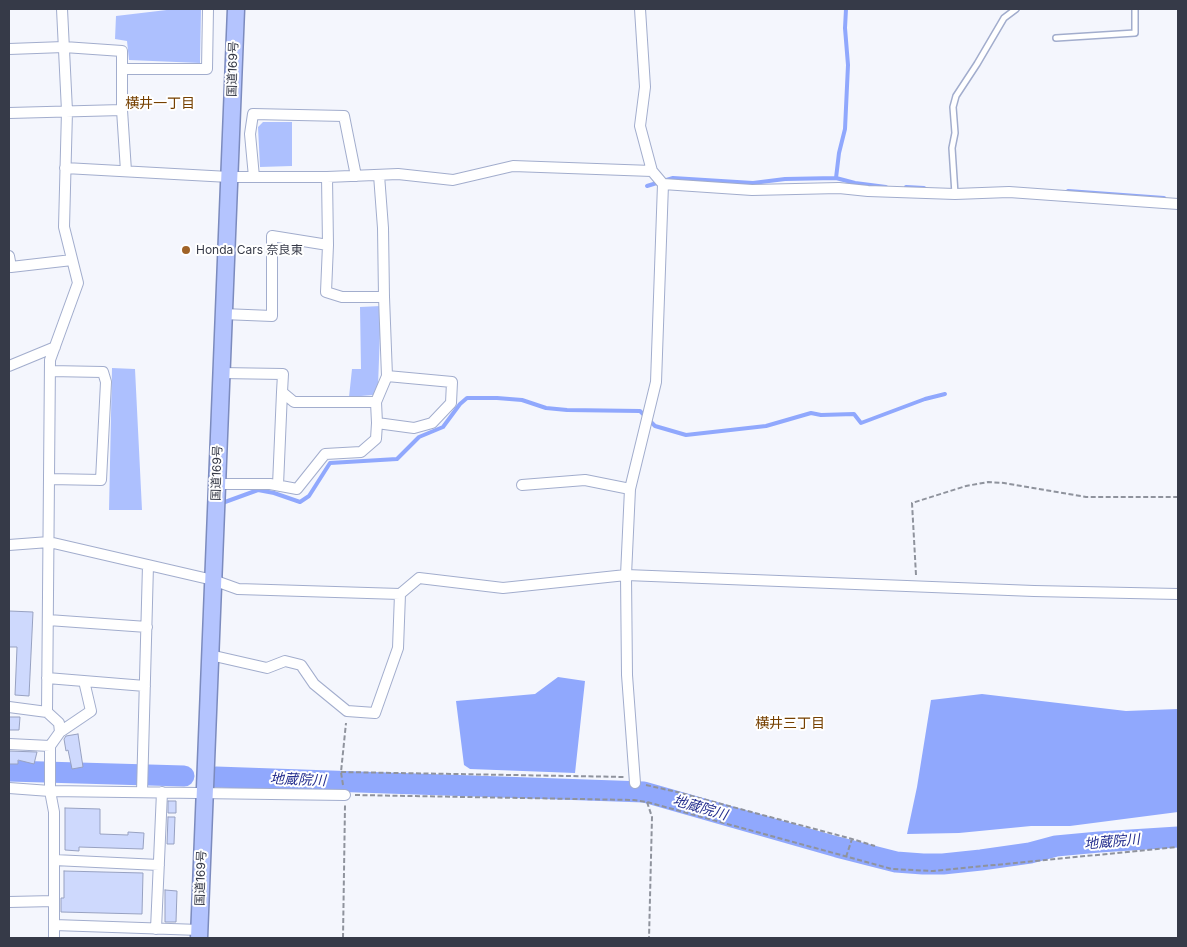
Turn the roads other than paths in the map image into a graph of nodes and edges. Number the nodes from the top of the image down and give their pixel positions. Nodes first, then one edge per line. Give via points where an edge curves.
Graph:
1 (62, 9) edge
2 (208, 9) edge
3 (236, 9) edge
4 (640, 9) edge
5 (1016, 9) edge
6 (1135, 9) edge
7 (1056, 38) dead end
8 (64, 47) junction
9 (9, 49) edge
10 (122, 69) junction
11 (122, 110) junction
12 (67, 111) junction
13 (9, 113) edge
14 (65, 168) junction
15 (652, 170) junction
16 (126, 171) junction
17 (379, 175) junction
18 (356, 176) junction
19 (229, 177) junction
20 (254, 177) junction
21 (327, 177) junction
22 (662, 184) junction
23 (955, 190) junction
24 (1178, 204) edge
25 (328, 244) junction
26 (9, 256) edge
27 (72, 260) junction
28 (384, 297) junction
29 (224, 314) junction
30 (55, 346) junction
31 (9, 366) edge
32 (50, 370) junction
33 (221, 373) junction
34 (387, 376) junction
35 (282, 392) junction
36 (376, 402) junction
37 (377, 423) junction
38 (50, 479) junction
39 (216, 484) junction
40 (278, 485) junction
41 (522, 485) dead end
42 (630, 489) junction
43 (49, 542) junction
44 (9, 545) edge
45 (148, 565) junction
46 (626, 575) junction
47 (213, 580) junction
48 (400, 594) junction
49 (1178, 594) edge
50 (48, 620) junction
51 (147, 627) junction
52 (210, 655) junction
53 (47, 678) junction
54 (84, 681) junction
55 (145, 686) junction
56 (9, 707) edge
57 (47, 712) junction
58 (60, 732) junction
59 (9, 744) edge
60 (50, 746) junction
61 (635, 780) road end
62 (9, 788) edge
63 (50, 791) junction
64 (142, 792) junction
65 (162, 792) junction
66 (204, 793) junction
67 (345, 795) road end
68 (54, 860) junction
69 (159, 865) junction
70 (54, 901) junction
71 (9, 902) edge
72 (54, 925) junction
73 (156, 929) junction
74 (200, 934) edge
75 (54, 938) edge

1 - 8 street
2 - 10 street via 207,70
3 - 19 highway, 国道169号
4 - 15 street via 645,87 640,126
5 - 23 lane via 1004,18 956,96 952,148
6 - 7 lane via 1135,33
8 - 9 street
8 - 10 street via 122,51
8 - 12 street
10 - 11 street
11 - 12 street
11 - 16 street
12 - 13 street
12 - 14 street
14 - 16 street
14 - 27 street via 64,227
15 - 17 street via 513,166 453,180
15 - 22 street
16 - 19 street
17 - 18 street
17 - 28 street
18 - 20 street via 344,116 253,114 250,134
18 - 21 street
19 - 20 street
19 - 29 highway, 国道169号
20 - 21 street
21 - 25 street
22 - 23 street via 752,190
22 - 42 street via 656,382
23 - 24 street
25 - 28 street via 326,292 342,297
25 - 29 street via 272,236 272,316
26 - 27 street via 12,267
27 - 30 street via 78,283
28 - 34 street
29 - 33 highway, 国道169号
30 - 31 street
30 - 32 street
32 - 38 street
32 - 38 street via 104,372 106,382 101,480
33 - 35 street via 283,374
33 - 39 highway, 国道169号
34 - 36 street
34 - 37 street via 452,382 451,403 432,423 414,428
35 - 36 street via 294,402
35 - 40 street
36 - 37 street
37 - 40 street via 376,439 361,452 325,454 297,489
38 - 43 street
39 - 40 street
39 - 47 highway, 国道169号
41 - 42 street via 586,480
42 - 46 street
43 - 44 street
43 - 45 street
43 - 50 street
45 - 47 street
45 - 51 street
46 - 48 street via 503,588 419,578
46 - 49 street
46 - 61 street via 627,675
47 - 48 street via 238,589
47 - 52 highway, 国道169号
48 - 52 street via 398,648 375,714 347,711 314,684 301,665 285,661 267,668
50 - 51 street
50 - 53 street
51 - 55 street
52 - 66 highway, 国道169号
53 - 54 street
53 - 57 street
54 - 55 street
54 - 58 street via 91,711
55 - 64 street
56 - 57 street
57 - 58 street via 59,723
58 - 60 street
59 - 60 street
60 - 63 street
62 - 63 street
63 - 64 street
63 - 68 street via 54,812
64 - 65 street
65 - 66 street
65 - 69 street
66 - 67 street
66 - 74 highway, 国道169号
68 - 69 street
68 - 70 street
69 - 73 street
70 - 71 street
70 - 72 street
72 - 73 street
72 - 75 street
73 - 74 street

